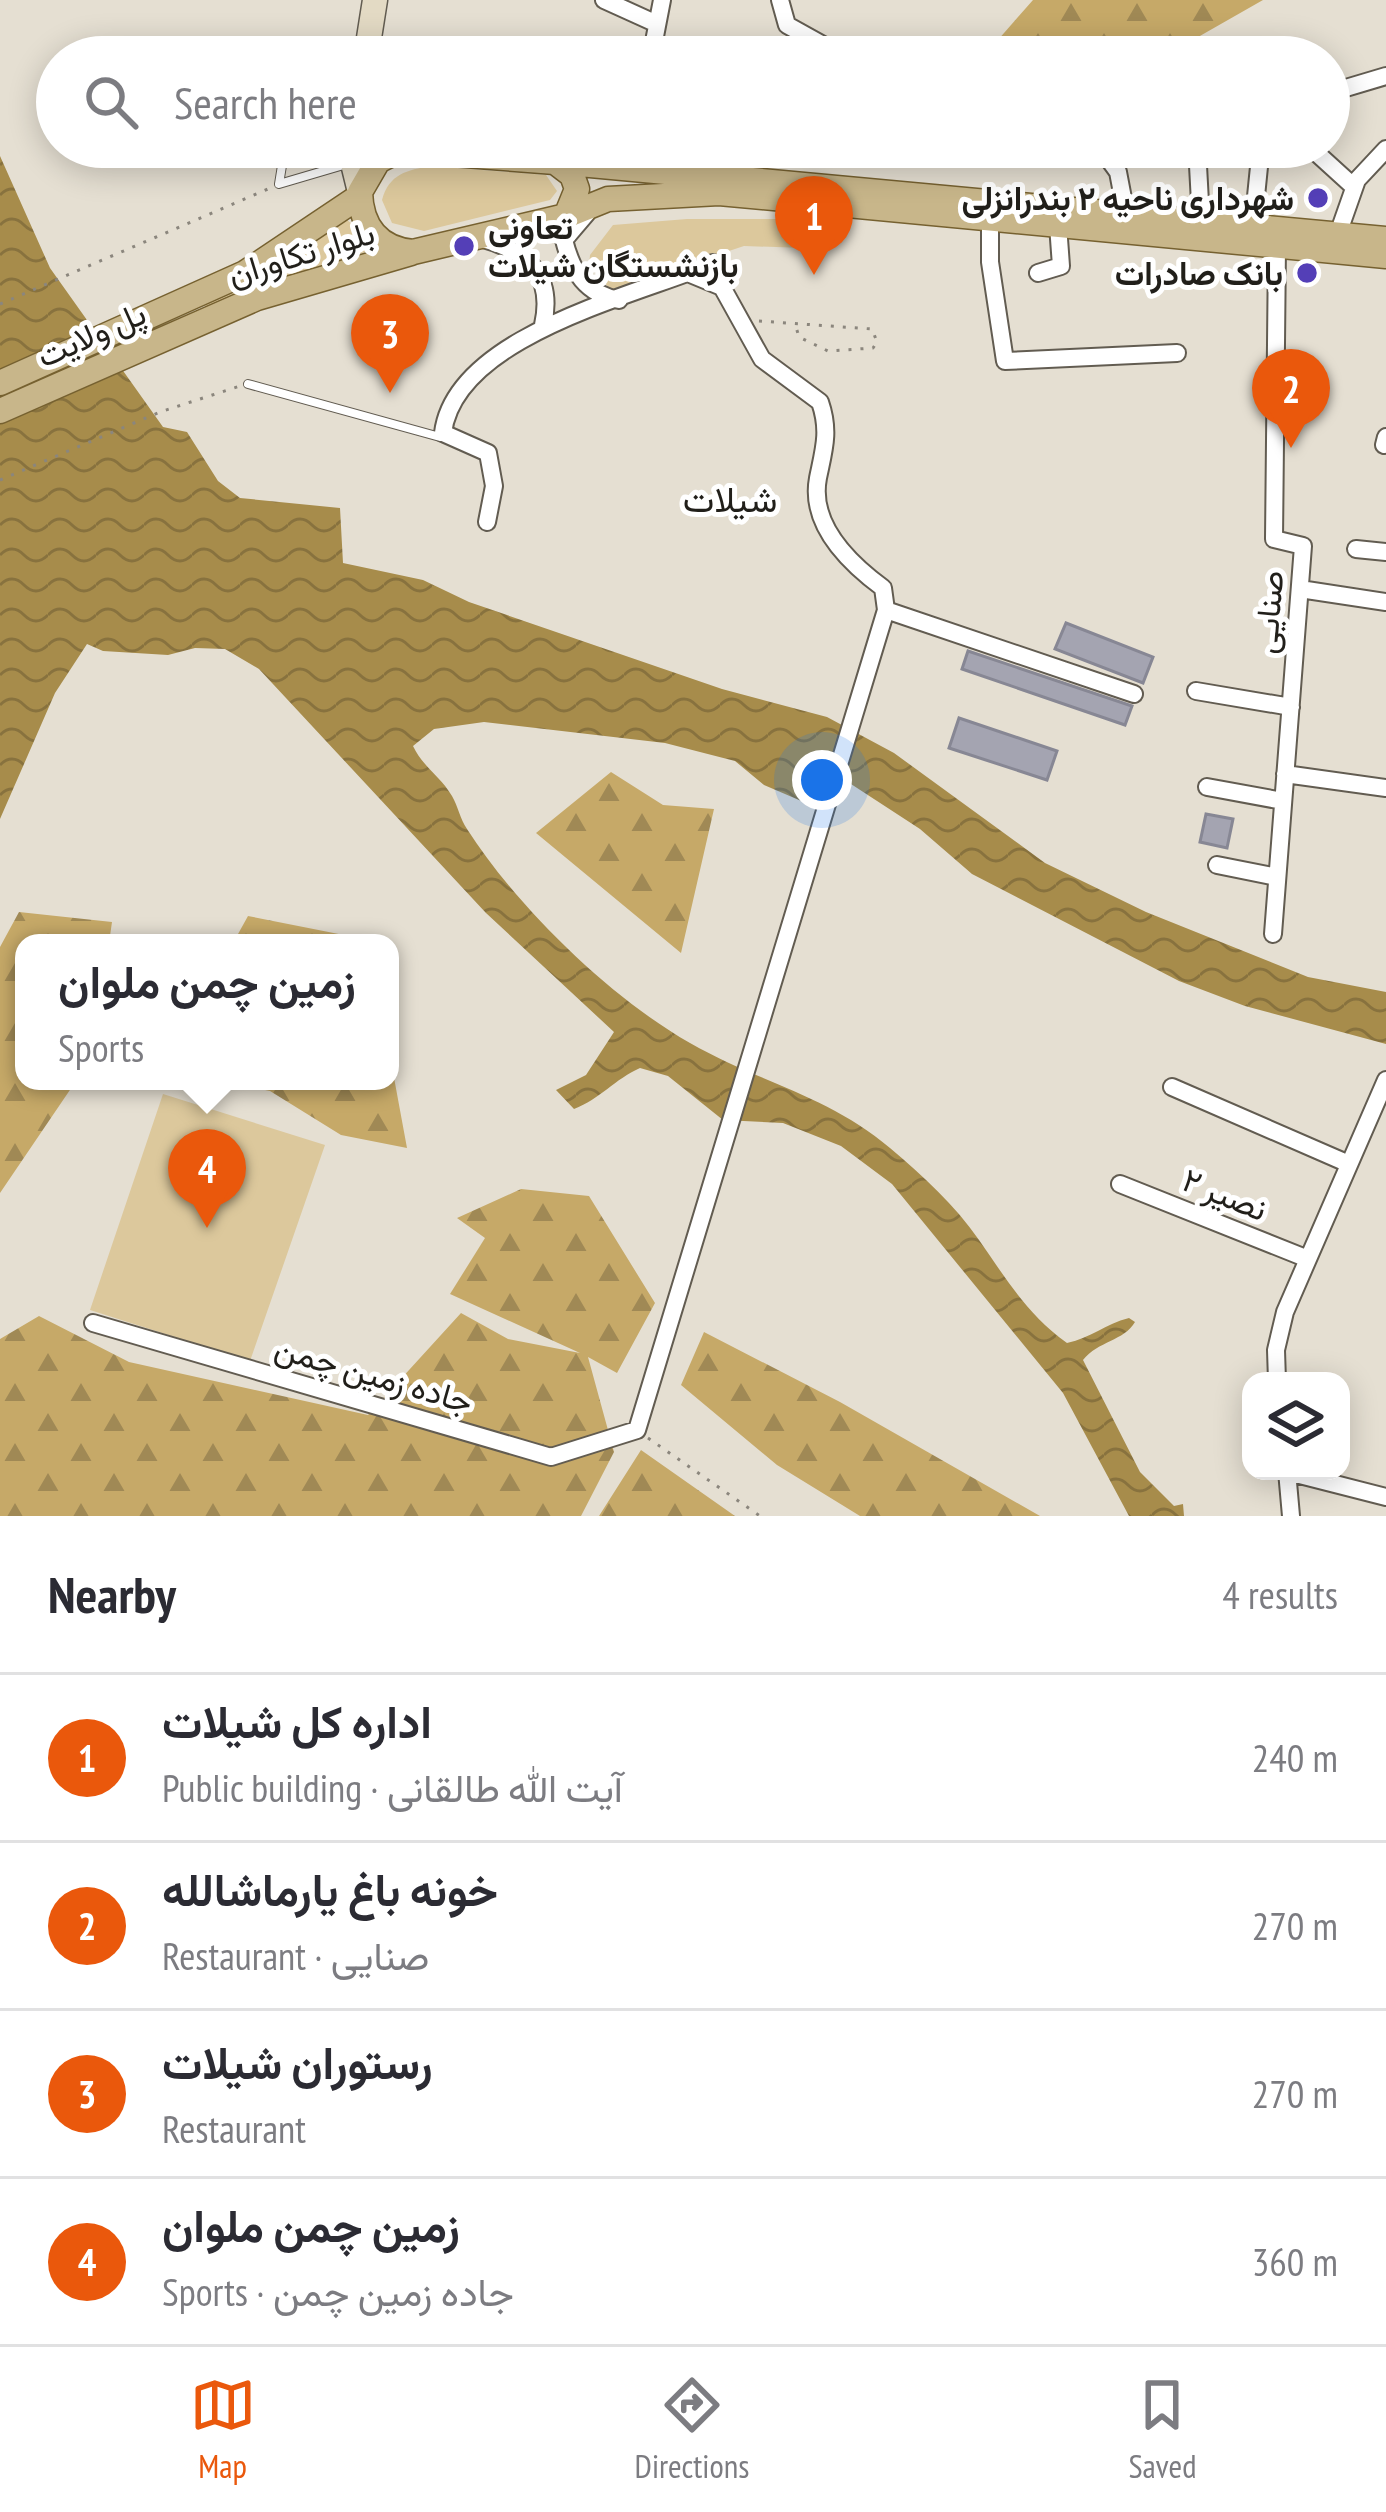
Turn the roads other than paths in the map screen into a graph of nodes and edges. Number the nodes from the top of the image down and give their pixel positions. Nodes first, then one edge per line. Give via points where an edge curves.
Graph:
1 (375, 0) edge
2 (387, 0) edge
3 (604, 0) edge
4 (662, 0) edge
5 (780, 0) edge
6 (657, 24) junction
7 (369, 36) edge
8 (385, 36) edge
9 (655, 36) edge
10 (807, 36) edge
11 (1386, 76) edge
12 (1350, 87) edge
13 (1386, 149) edge
14 (282, 168) edge
15 (318, 168) edge
16 (353, 168) edge
17 (374, 168) edge
18 (563, 168) edge
19 (603, 168) edge
20 (727, 168) edge
21 (1115, 168) edge
22 (1198, 168) edge
23 (1263, 168) edge
24 (1333, 168) edge
25 (1354, 187) junction
26 (360, 194) junction
27 (619, 197) junction
28 (1126, 214) junction
29 (566, 216) junction
30 (990, 219) junction
31 (1201, 221) junction
32 (1058, 226) junction
33 (1270, 234) junction
34 (1338, 234) junction
35 (476, 237) junction
36 (1386, 239) edge
37 (413, 252) junction
38 (1386, 256) edge
39 (712, 263) dead end
40 (688, 273) junction
41 (1038, 273) dead end
42 (199, 293) joint
43 (620, 301) junction
44 (209, 317) joint
45 (543, 325) junction
46 (1177, 353) dead end
47 (0, 383) edge
48 (248, 384) road end
49 (0, 411) edge
50 (448, 439) junction
51 (488, 522) dead end
52 (1356, 549) dead end
53 (1386, 552) edge
54 (1300, 589) junction
55 (1386, 602) edge
56 (886, 610) junction
57 (1196, 691) dead end
58 (1134, 694) dead end
59 (1291, 707) junction
60 (1285, 774) junction
61 (1208, 787) dead end
62 (1386, 788) edge
63 (1283, 801) junction
64 (1216, 865) dead end
65 (1277, 877) junction
66 (1273, 934) dead end
67 (1386, 1080) edge
68 (1172, 1087) dead end
69 (1380, 1108) edge
70 (1349, 1164) junction
71 (1120, 1184) dead end
72 (1308, 1259) junction
73 (93, 1323) dead end
74 (1277, 1372) edge
75 (1288, 1480) edge
76 (1321, 1480) edge
77 (1386, 1497) edge
78 (1291, 1516) edge

1 - 7 main road
2 - 8 main road
3 - 6 street
4 - 6 street
5 - 10 street via 787,25
6 - 9 street
11 - 12 street
13 - 25 street
14 - 15 lane via 279,184
16 - 26 main road
17 - 26 main road, بلوار تکاوران
18 - 29 main road via 577,189
19 - 27 main road via 600,186
20 - 28 main road
21 - 28 street
22 - 31 street
23 - 33 street
24 - 25 street
25 - 34 street
26 - 37 main road via 363,219 378,240
26 - 42 main road, بلوار تکاوران via 244,273
27 - 29 main road, بلوار تکاوران
27 - 30 main road via 719,193
27 - 43 street via 578,220 564,240 584,285
28 - 31 main road
29 - 35 main road, بلوار تکاوران
30 - 32 main road
30 - 46 street via 1004,361
31 - 33 main road
32 - 33 main road
32 - 41 street via 1061,266
33 - 34 main road
33 - 38 main road
33 - 54 street, صنایی via 1274,539 1303,546
34 - 36 main road
35 - 37 main road, بلوار تکاوران
35 - 45 street via 536,267 547,293
37 - 44 main road, بلوار تکاوران
39 - 40 street
40 - 43 street
40 - 56 street via 722,287 762,359 820,402 827,446 818,504 839,551 883,588
42 - 47 main road, پل ولایت
43 - 45 street
44 - 49 main road, پل ولایت
45 - 50 street via 461,384 444,419
48 - 50 lane
50 - 51 street via 488,453
52 - 53 street
54 - 55 street
54 - 59 street, صنایی
56 - 58 street
56 - 73 street, جاده زمین چمن via 638,1430 551,1457
57 - 59 street
59 - 60 street, صنایی
60 - 62 street
60 - 63 street, صنایی
61 - 63 street
63 - 65 street, صنایی
64 - 65 street
65 - 66 street, صنایی
67 - 69 street
68 - 70 street
69 - 70 street
70 - 72 street
71 - 72 street, نصیر ۲
72 - 74 street via 1286,1312
75 - 78 street
76 - 77 street

